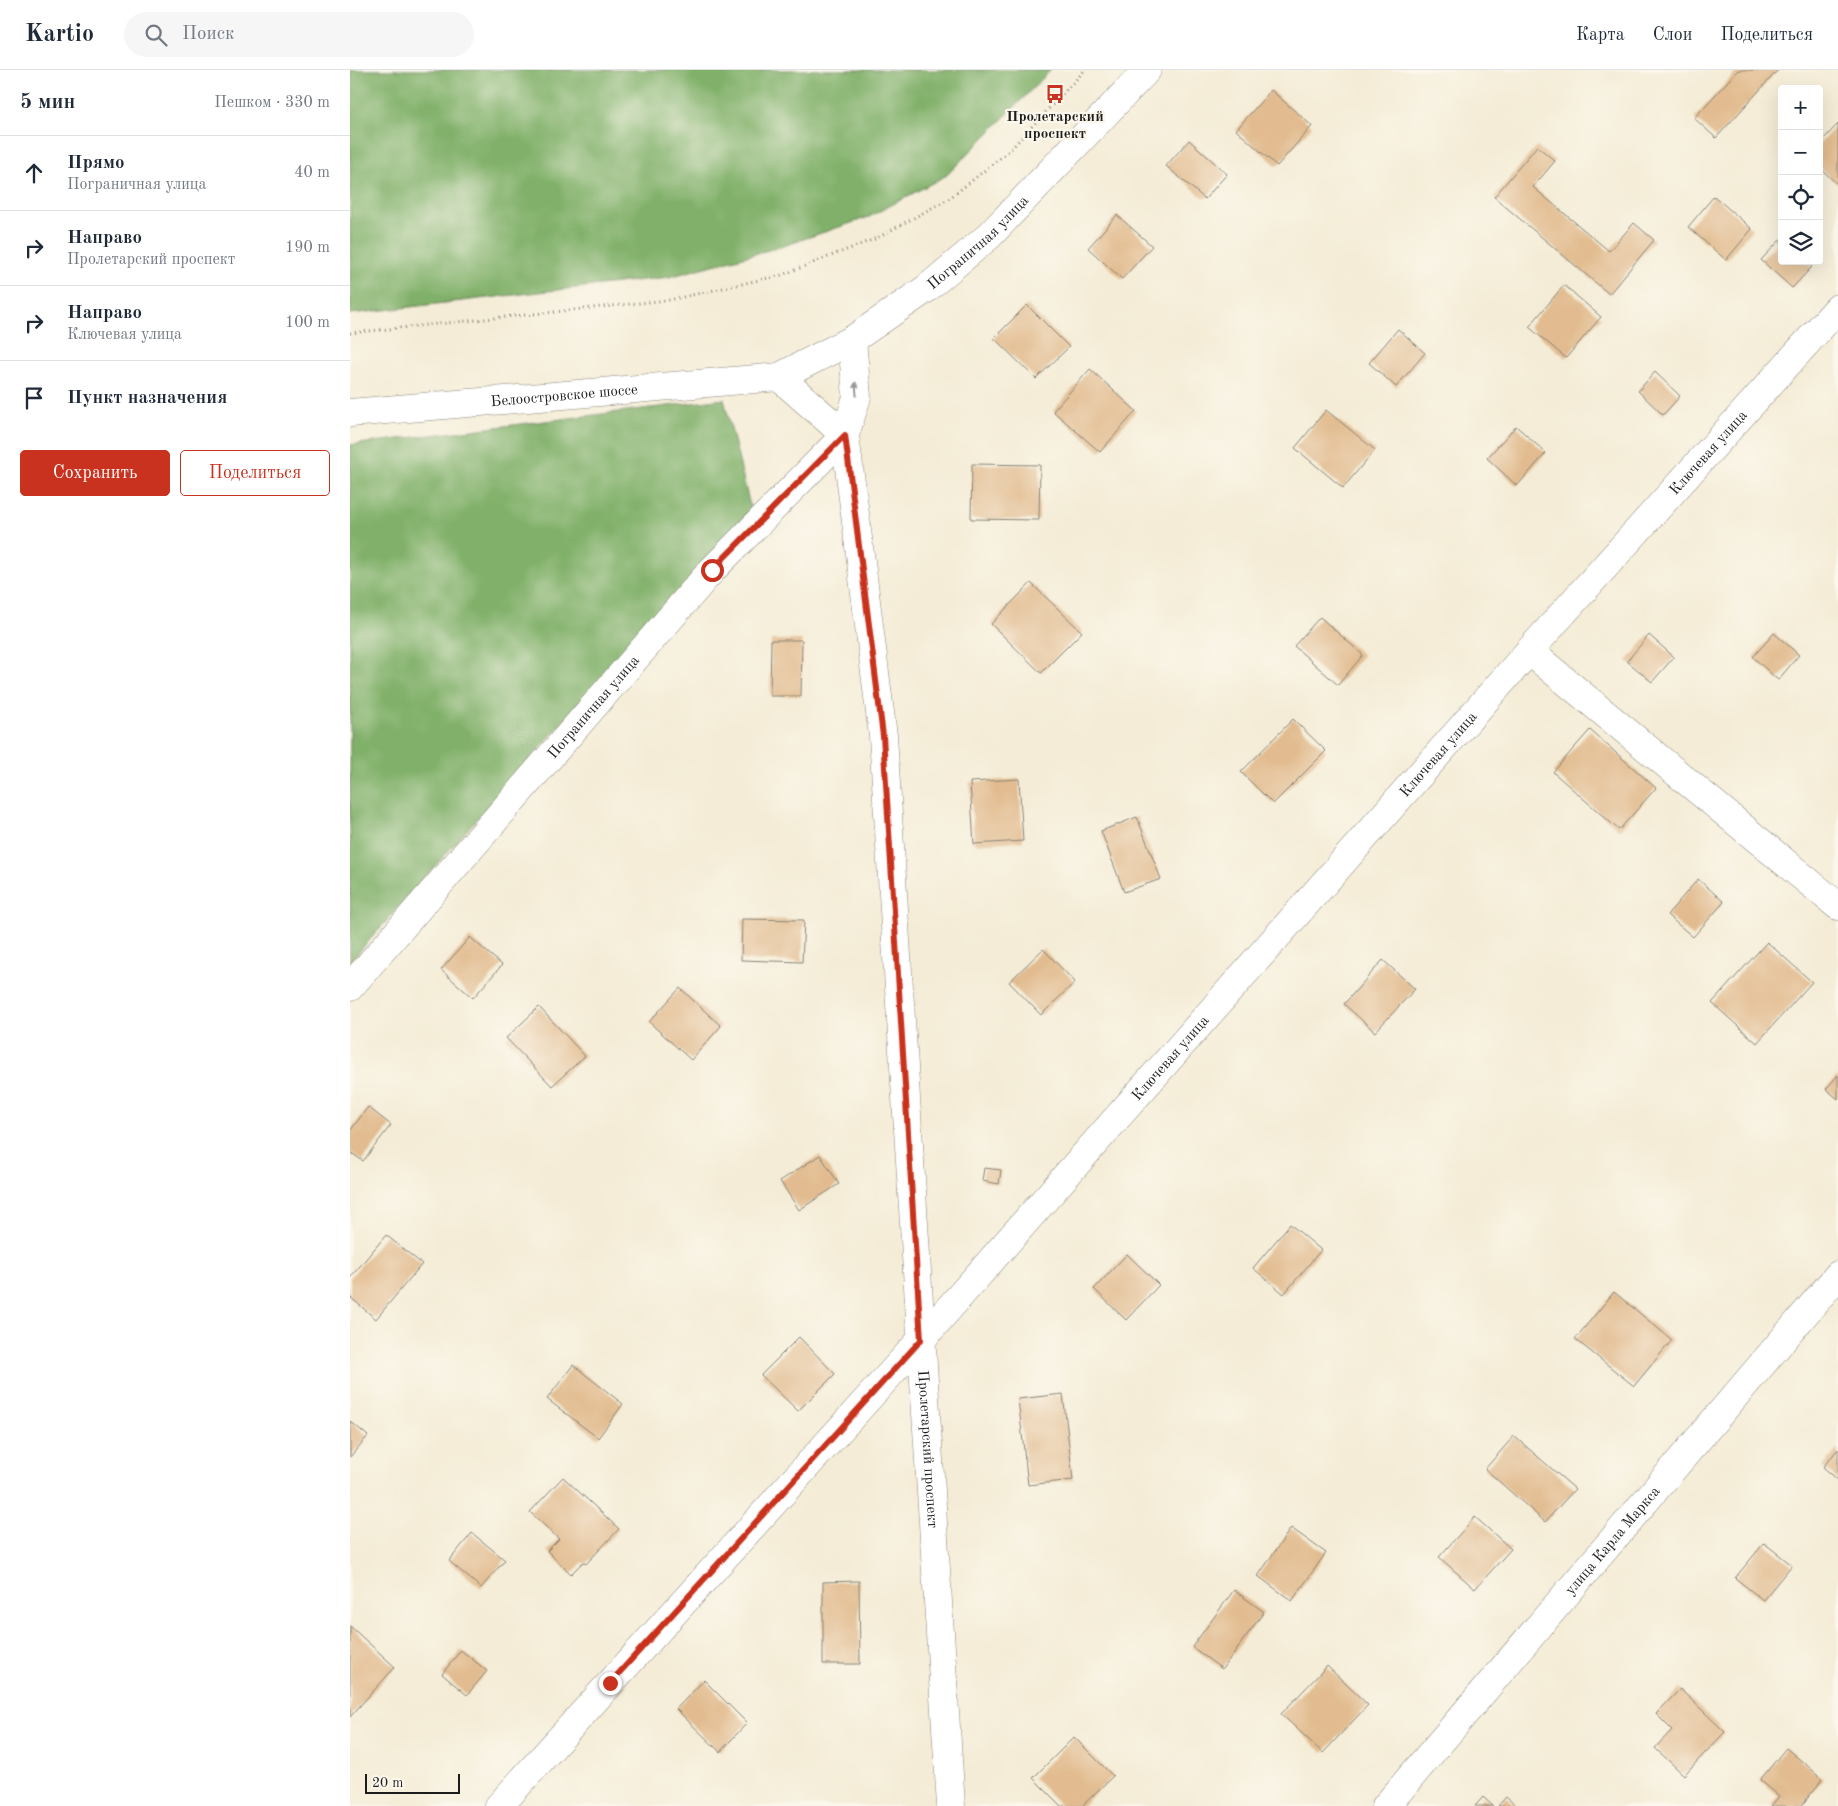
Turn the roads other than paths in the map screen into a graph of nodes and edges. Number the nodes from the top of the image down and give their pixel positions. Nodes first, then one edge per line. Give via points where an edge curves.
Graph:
1 (1147, 70) edge
2 (1838, 308) edge
3 (852, 340) junction
4 (779, 378) junction
5 (350, 413) edge
6 (845, 435) junction
7 (1529, 651) junction
8 (1838, 906) edge
9 (350, 987) edge
10 (1838, 1275) edge
11 (921, 1340) junction
12 (499, 1806) edge
13 (951, 1806) edge
14 (1386, 1806) edge

1 - 3 street, Пограничная улица via 990,236 926,289
2 - 7 street, Ключевая улица
3 - 4 street, Пограничная улица
6 -> 3 street, Пролетарский проспект via 857,397
4 - 5 street, Белоостровское шоссе
4 - 6 street
6 - 9 street, Пограничная улица via 712,570
6 - 11 street, Пролетарский проспект via 883,736
7 - 8 street
7 - 11 street, Ключевая улица
10 - 14 street, улица Карла Маркса
11 - 12 street, Ключевая улица
11 - 13 street, Пролетарский проспект

